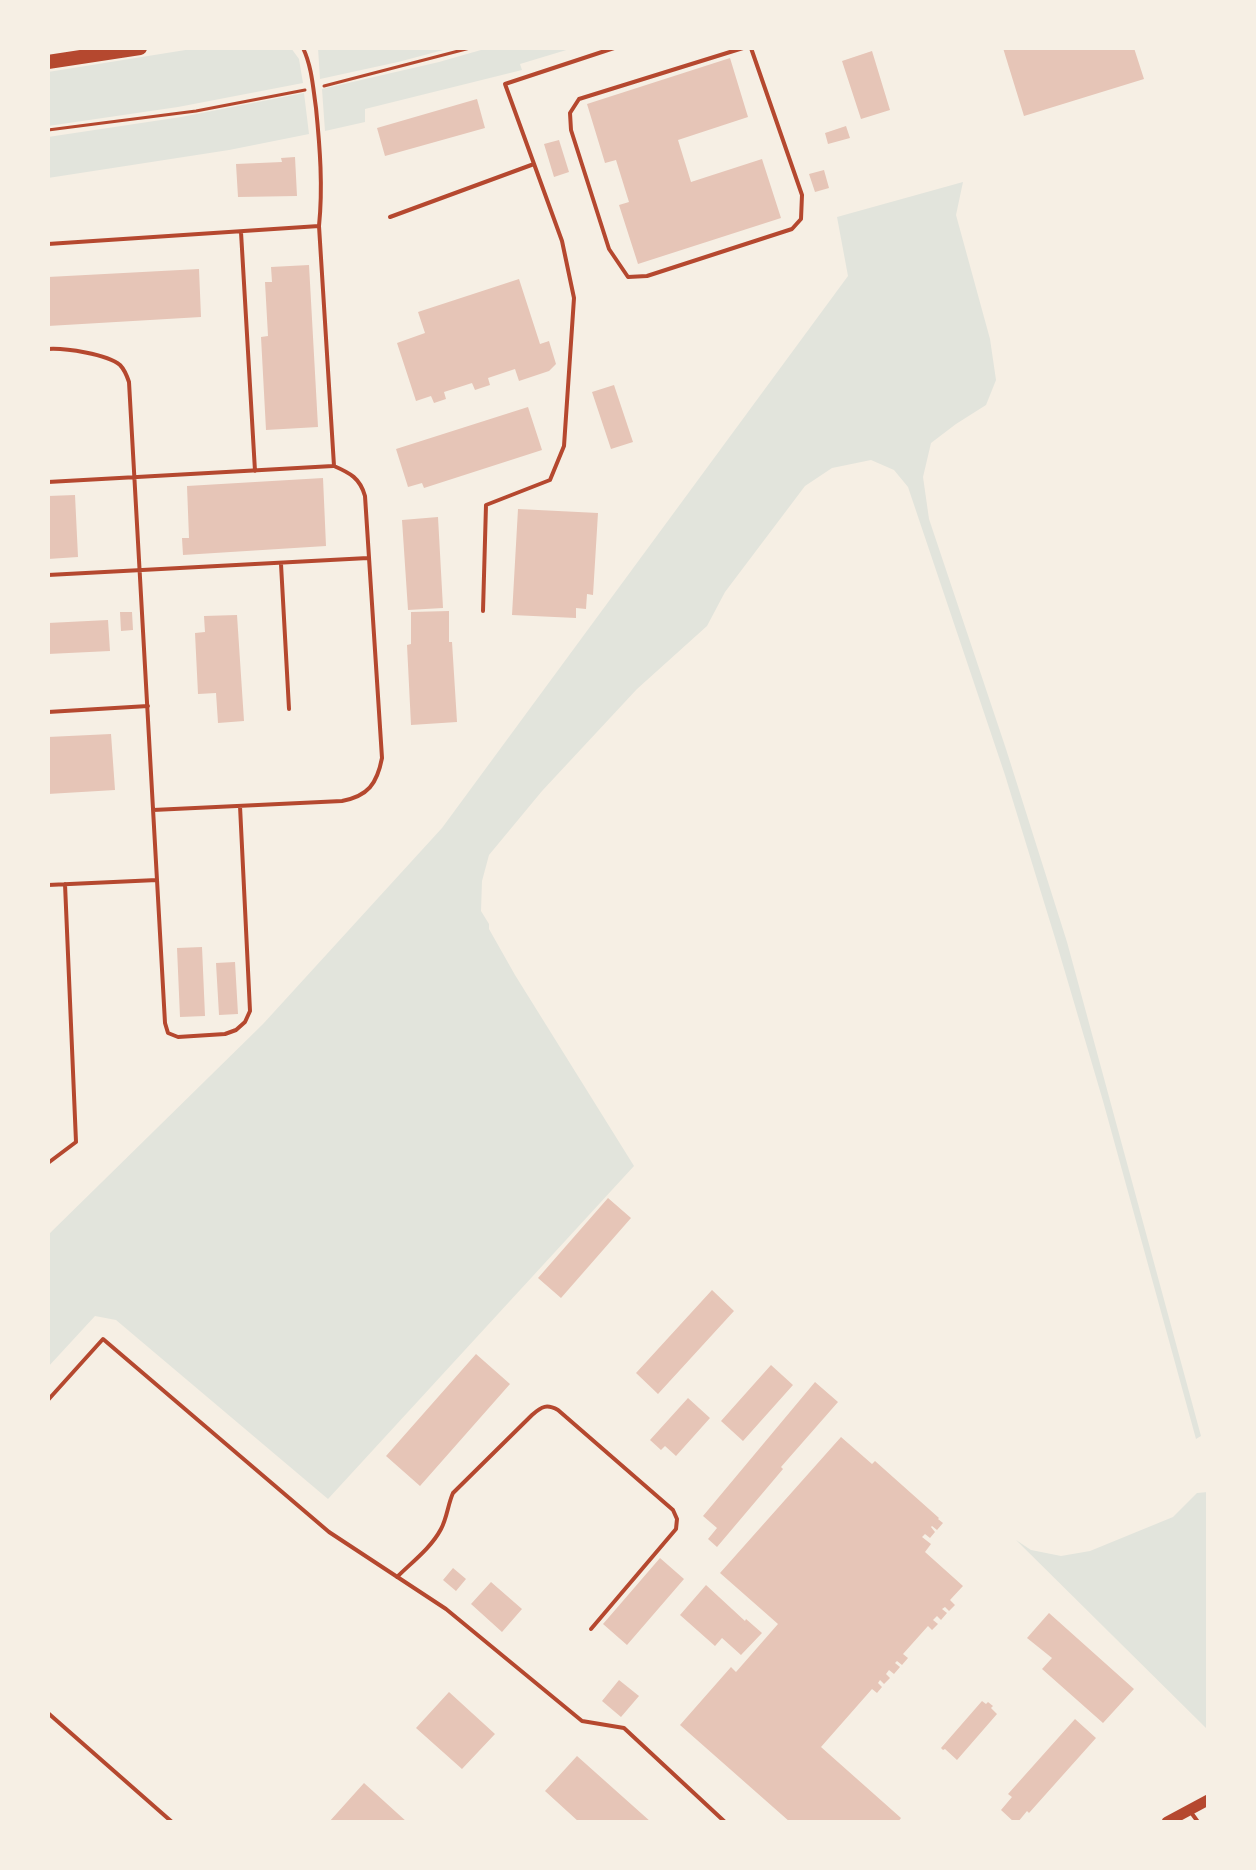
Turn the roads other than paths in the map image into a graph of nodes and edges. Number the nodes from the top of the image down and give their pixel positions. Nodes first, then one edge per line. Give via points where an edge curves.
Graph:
1 (140, 48) edge
2 (303, 48) edge
3 (310, 48) edge
4 (614, 48) edge
5 (743, 48) edge
6 (751, 48) edge
7 (308, 59) junction
8 (48, 62) edge
9 (534, 164) junction
10 (390, 217) dead end
11 (319, 226) junction
12 (241, 232) junction
13 (48, 244) edge
14 (48, 349) edge
15 (334, 466) junction
16 (255, 471) junction
17 (135, 477) junction
18 (48, 482) edge
19 (368, 558) junction
20 (281, 563) junction
21 (141, 571) junction
22 (48, 575) edge
23 (483, 611) dead end
24 (148, 706) junction
25 (289, 709) dead end
26 (48, 712) edge
27 (240, 806) junction
28 (153, 810) junction
29 (157, 880) junction
30 (65, 884) junction
31 (48, 885) edge
32 (48, 1163) edge
33 (48, 1400) edge
34 (397, 1577) junction
35 (591, 1629) dead end
36 (48, 1713) edge
37 (1208, 1800) edge
38 (1189, 1810) junction
39 (172, 1822) edge
40 (725, 1822) edge
41 (1167, 1822) edge
42 (1198, 1822) edge

1 - 8 main road
2 - 7 lane
3 - 7 lane
4 - 9 lane via 505,84
5 - 6 lane via 579,99 570,113 609,249 628,277 647,276 792,229 801,219 802,195
7 - 11 lane via 319,139
9 - 10 lane
9 - 23 lane via 562,241 574,298 564,446 550,480 486,505
11 - 12 lane
11 - 15 lane
12 - 13 lane
12 - 16 lane
14 - 17 lane via 105,357 122,367 129,382
15 - 16 lane
15 - 19 lane via 354,476 363,488
16 - 17 lane
17 - 18 lane
17 - 21 lane
19 - 20 lane
19 - 27 lane via 379,775 357,798
20 - 21 lane
20 - 25 lane
21 - 22 lane
21 - 24 lane
24 - 26 lane
24 - 28 lane
27 - 28 lane
27 - 29 lane via 250,1011 236,1030 178,1037 168,1033
28 - 29 lane
29 - 30 lane
30 - 31 lane
30 - 32 lane via 76,1142
33 - 34 lane via 103,1339 329,1532
34 - 35 lane via 435,1539 453,1493 532,1415 550,1405 673,1510 677,1519 676,1529
34 - 40 lane via 446,1609 582,1721 624,1728
36 - 39 lane
37 - 38 street
38 - 41 street
38 - 42 lane

